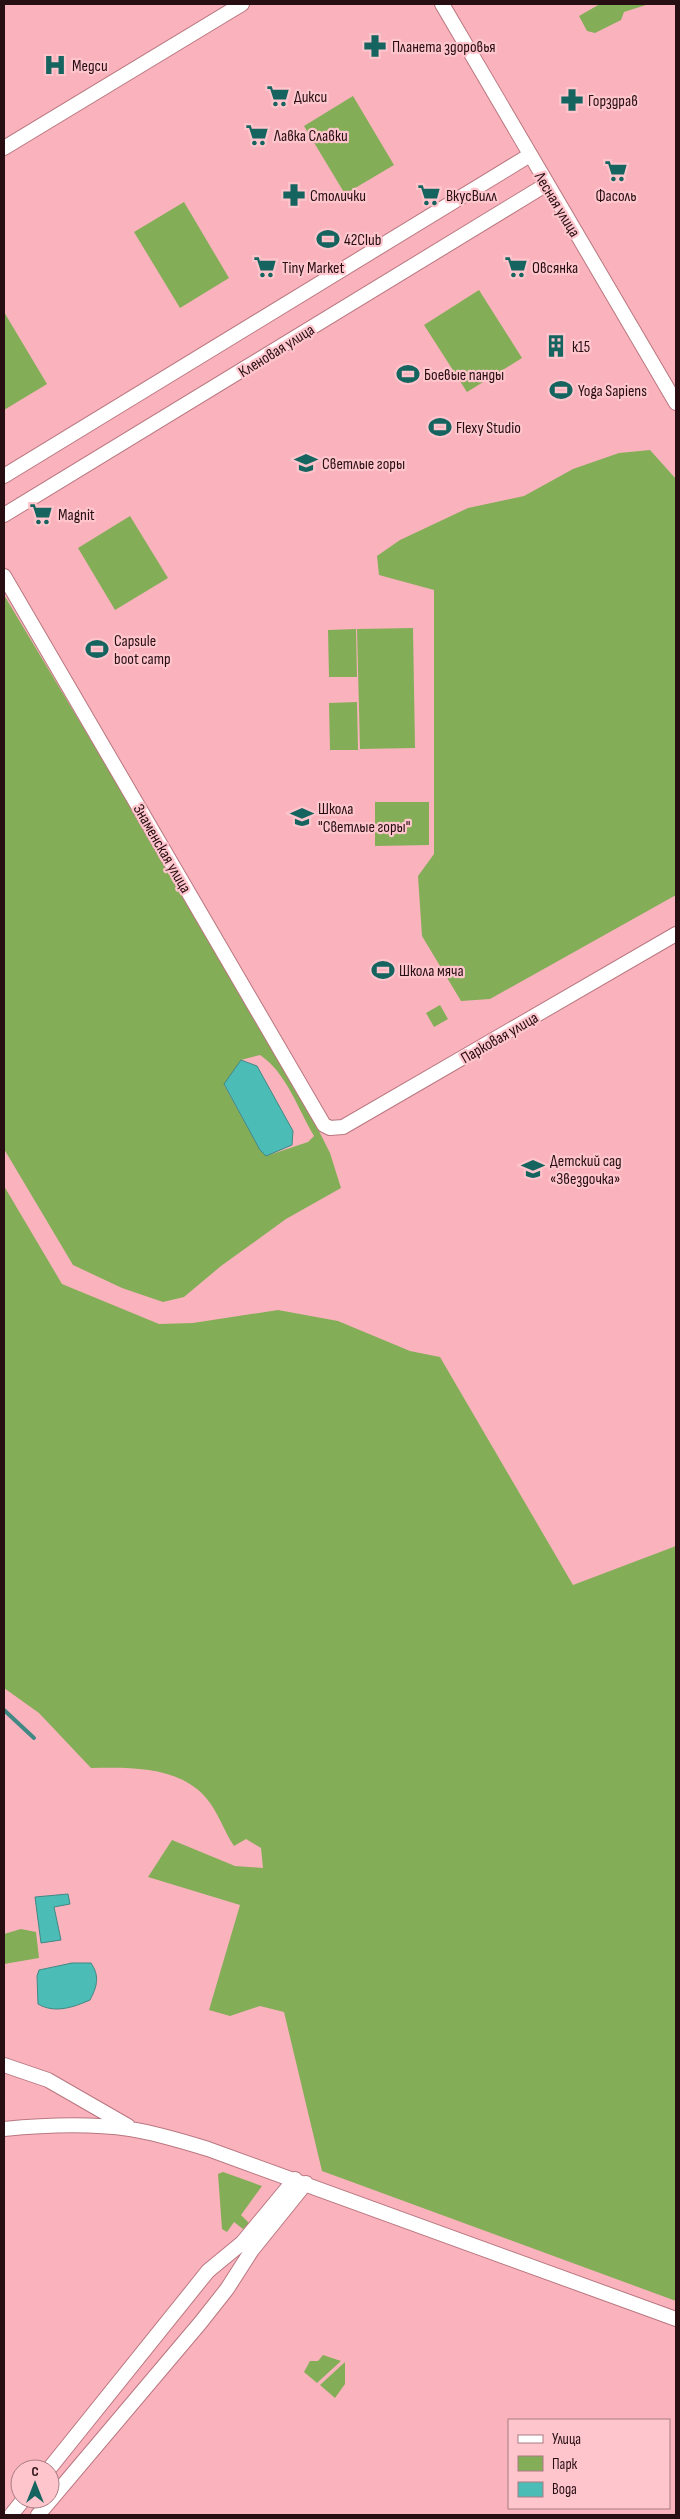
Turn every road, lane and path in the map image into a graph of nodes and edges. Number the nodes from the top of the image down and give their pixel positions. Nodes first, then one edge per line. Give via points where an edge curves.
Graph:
1 (242, 4) edge
2 (442, 4) edge
3 (4, 148) edge
4 (530, 155) junction
5 (547, 184) junction
6 (676, 403) edge
7 (4, 476) edge
8 (4, 515) edge
9 (4, 576) edge
10 (676, 934) edge
11 (320, 1121) joint
12 (4, 2065) edge
13 (4, 2129) edge
14 (132, 2129) junction
15 (300, 2180) junction
16 (676, 2319) edge
17 (57, 2459) edge
18 (38, 2515) edge

1 - 3 street
2 - 4 street, Лесная улица
4 - 5 street, Лесная улица
4 - 7 street
5 - 6 street, Лесная улица
5 - 8 street, Кленовая улица
9 - 11 street, Знаменская улица
10 - 11 street, Парковая улица via 343,1128 330,1128
12 - 14 street via 48,2080
13 - 14 street via 81,2125
14 - 15 street via 208,2149
15 - 16 street
15 - 17 street via 242,2243 208,2271
15 - 18 street via 201,2322

